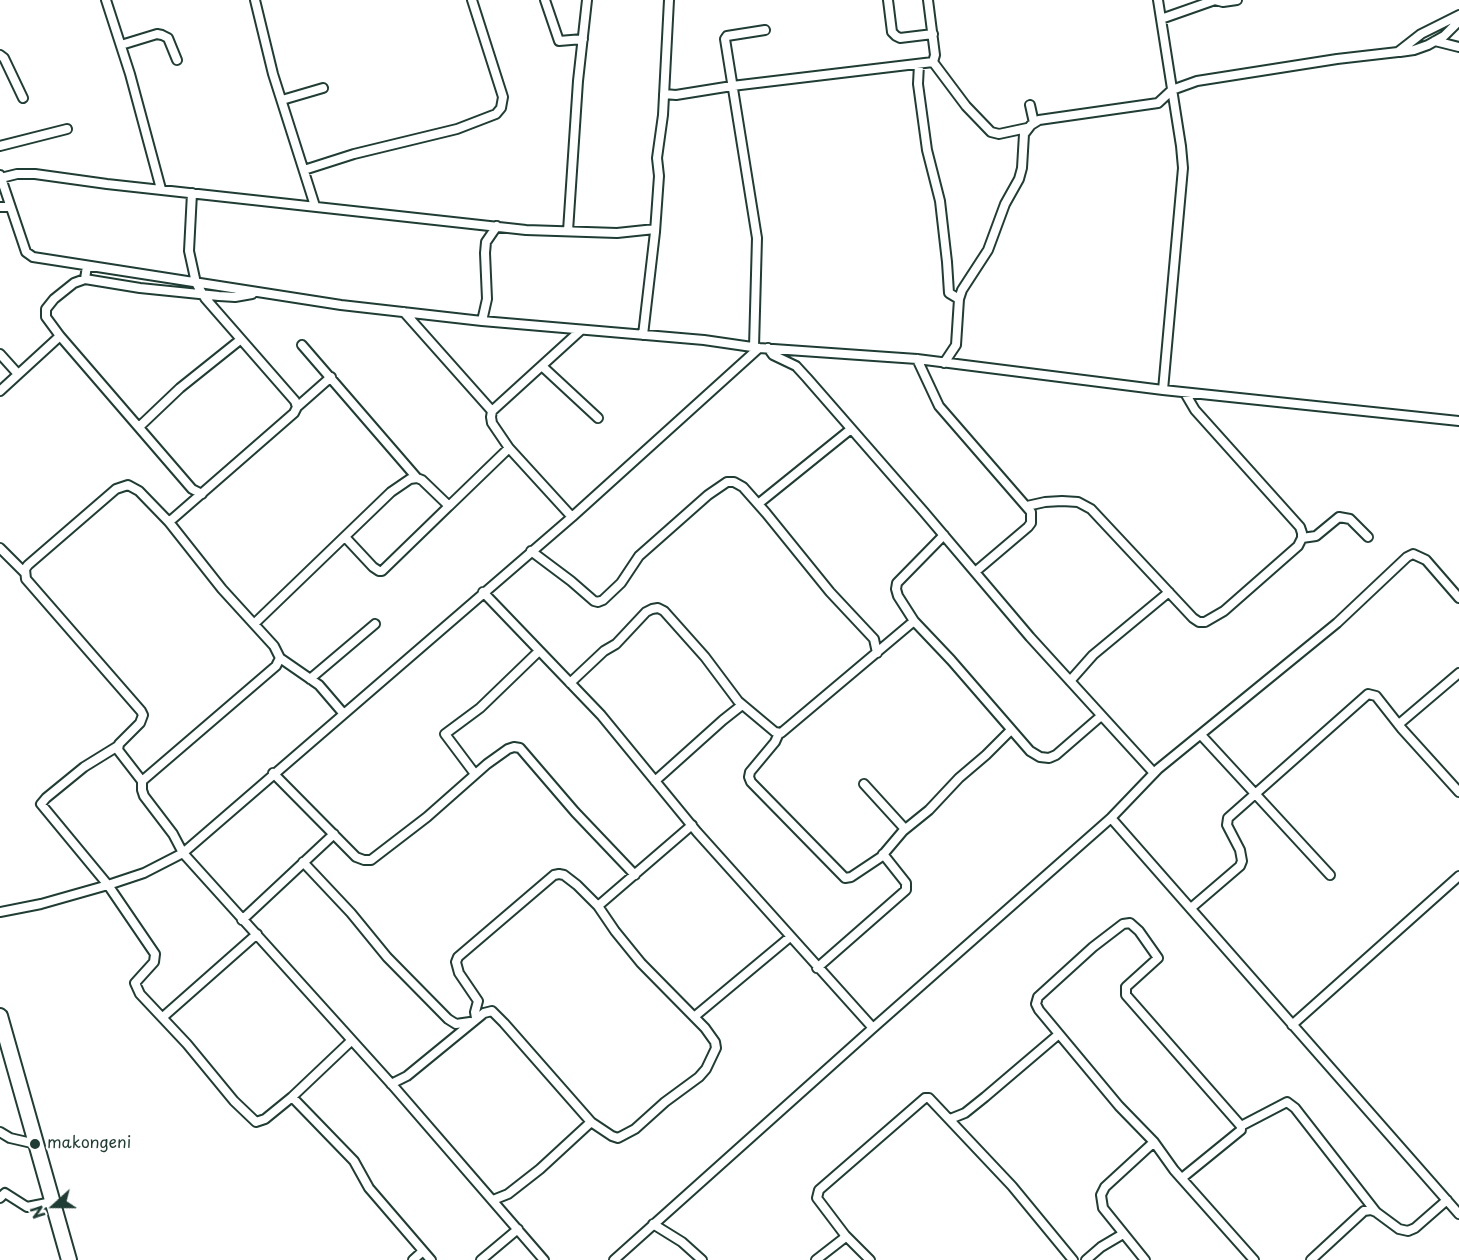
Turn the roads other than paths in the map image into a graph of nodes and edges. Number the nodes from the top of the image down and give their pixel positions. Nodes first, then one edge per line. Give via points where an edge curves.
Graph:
1 (106, 0) edge
2 (255, 0) edge
3 (472, 0) edge
4 (545, 0) edge
5 (586, 0) edge
6 (669, 0) edge
7 (888, 0) edge
8 (928, 0) edge
9 (1158, 0) edge
10 (1215, 0) edge
11 (1237, 0) edge
12 (1459, 15) edge
13 (1161, 19) junction
14 (1459, 21) edge
15 (765, 30) dead end
16 (933, 34) junction
17 (583, 39) junction
18 (1435, 41) junction
19 (121, 45) junction
20 (1459, 47) edge
21 (1398, 52) junction
22 (0, 55) edge
23 (177, 60) dead end
24 (933, 62) junction
25 (919, 64) junction
26 (732, 86) junction
27 (323, 88) dead end
28 (1172, 90) junction
29 (664, 94) junction
30 (23, 98) dead end
31 (282, 100) junction
32 (1030, 105) dead end
33 (1030, 125) junction
34 (67, 129) dead end
35 (0, 146) edge
36 (304, 170) junction
37 (1, 176) edge
38 (161, 189) junction
39 (192, 193) junction
40 (315, 206) junction
41 (0, 207) edge
42 (10, 207) junction
43 (497, 226) junction
44 (655, 229) junction
45 (568, 231) junction
46 (87, 266) junction
47 (85, 279) junction
48 (196, 283) junction
49 (260, 292) junction
50 (202, 293) junction
51 (959, 299) junction
52 (404, 312) junction
53 (482, 321) junction
54 (581, 330) junction
55 (643, 335) junction
56 (60, 336) junction
57 (240, 340) junction
58 (302, 345) dead end
59 (760, 348) junction
60 (0, 354) edge
61 (917, 359) junction
62 (944, 363) junction
63 (543, 367) junction
64 (18, 374) junction
65 (331, 377) junction
66 (1163, 390) junction
67 (0, 391) edge
68 (1185, 393) junction
69 (297, 406) junction
70 (492, 411) junction
71 (598, 418) dead end
72 (1459, 421) edge
73 (139, 427) junction
74 (851, 429) junction
75 (509, 448) junction
76 (417, 478) junction
77 (192, 489) junction
78 (202, 494) junction
79 (192, 502) junction
80 (758, 504) junction
81 (449, 506) junction
82 (1027, 506) junction
83 (572, 517) junction
84 (169, 522) junction
85 (944, 535) junction
86 (345, 537) junction
87 (1368, 537) dead end
88 (1302, 538) junction
89 (0, 548) edge
90 (531, 551) junction
91 (975, 572) junction
92 (25, 573) junction
93 (483, 592) junction
94 (1169, 592) junction
95 (1459, 598) edge
96 (914, 621) junction
97 (254, 624) junction
98 (375, 624) dead end
99 (874, 639) junction
100 (893, 639) junction
101 (539, 651) junction
102 (877, 653) junction
103 (280, 658) junction
104 (1459, 674) edge
105 (309, 679) junction
106 (1070, 681) junction
107 (570, 683) junction
108 (742, 705) junction
109 (344, 713) junction
110 (1101, 716) junction
111 (1399, 724) junction
112 (1011, 730) junction
113 (779, 733) junction
114 (1201, 735) junction
115 (118, 746) junction
116 (1154, 773) junction
117 (273, 774) junction
118 (475, 774) junction
119 (142, 781) junction
120 (655, 782) junction
121 (864, 784) dead end
122 (1459, 792) edge
123 (1255, 793) junction
124 (1111, 818) junction
125 (692, 825) junction
126 (905, 829) junction
127 (334, 834) junction
128 (183, 853) junction
129 (883, 854) junction
130 (303, 862) junction
131 (634, 874) junction
132 (1330, 875) dead end
133 (1459, 876) edge
134 (108, 885) junction
135 (598, 906) junction
136 (1191, 909) junction
137 (0, 912) edge
138 (242, 920) junction
139 (256, 933) junction
140 (790, 937) junction
141 (818, 968) junction
142 (0, 1016) edge
143 (163, 1017) junction
144 (694, 1017) junction
145 (473, 1020) junction
146 (1292, 1025) junction
147 (873, 1028) junction
148 (1059, 1034) junction
149 (351, 1041) junction
150 (391, 1084) junction
151 (292, 1097) junction
152 (950, 1119) junction
153 (591, 1122) junction
154 (1242, 1126) junction
155 (0, 1132) edge
156 (1154, 1142) junction
157 (36, 1144) junction
158 (1182, 1178) junction
159 (0, 1198) edge
160 (494, 1200) junction
161 (1447, 1200) junction
162 (52, 1202) junction
163 (1376, 1212) junction
164 (1459, 1214) edge
165 (653, 1224) junction
166 (518, 1230) junction
167 (1123, 1234) junction
168 (845, 1235) junction
169 (423, 1251) junction
170 (69, 1260) edge
171 (413, 1260) edge
172 (431, 1260) edge
173 (481, 1260) edge
174 (544, 1260) edge
175 (614, 1260) edge
176 (702, 1260) edge
177 (816, 1260) edge
178 (870, 1260) edge
179 (1073, 1260) edge
180 (1086, 1260) edge
181 (1145, 1260) edge
182 (1254, 1260) edge
183 (1311, 1260) edge

1 - 19 street
2 - 31 street
3 - 36 street via 502,97 496,114 457,129
4 - 17 street via 559,41
5 - 17 street
6 - 29 street
7 - 16 street via 892,32 896,36
8 - 16 street
9 - 13 street
10 - 11 street
10 - 13 street
12 - 21 street via 1421,34
13 - 28 street
14 - 18 street
15 - 26 street via 725,39
16 - 24 street
17 - 45 street
18 - 20 street
18 - 21 street
19 - 23 street via 162,35 168,38
19 - 38 street
21 - 28 street via 1197,81
22 - 30 street
24 - 25 street
24 - 33 street via 991,132 999,134
25 - 26 street
25 - 51 street via 918,84 927,150 940,201 949,293
26 - 29 street
26 - 59 street via 757,238
27 - 31 street
28 - 33 street via 1158,103 1039,120
28 - 66 street via 1183,168
29 - 44 street
31 - 36 street
32 - 33 street
33 - 51 street via 1024,134 1018,179 988,250
34 - 35 street
36 - 40 street
37 - 38 street via 35,174
37 - 42 street
38 - 39 street
39 - 40 street
39 - 48 street via 189,251
40 - 43 street
41 - 42 street
42 - 46 street via 26,252 33,257
43 - 45 street
43 - 53 street via 486,242 487,299
44 - 45 street via 617,233
44 - 55 street
46 - 47 street
46 - 48 street
47 - 50 street
47 - 56 street via 74,283 46,309 46,316
48 - 49 street
48 - 50 street
49 - 50 street via 235,297
49 - 52 street
50 - 57 street
51 - 62 street via 956,345
52 - 53 street
52 - 70 street
53 - 54 street
54 - 55 street
54 - 63 street
55 - 59 street
56 - 64 street
56 - 73 street
57 - 69 street
57 - 73 street
58 - 65 street
59 - 61 street
59 - 74 street via 796,366
59 - 83 street
60 - 64 street
61 - 62 street
61 - 82 street via 939,406
62 - 66 street
63 - 70 street
63 - 71 street
64 - 67 street
65 - 69 street
65 - 76 street
66 - 68 street
68 - 72 street
68 - 88 street via 1195,410 1300,527
69 - 78 street via 294,413
70 - 75 street via 492,423
73 - 77 street
74 - 80 street
74 - 85 street
75 - 81 street
75 - 83 street
76 - 81 street
76 - 86 street via 391,492
77 - 78 street
77 - 79 street
78 - 79 street
79 - 84 street
80 - 90 street via 743,488 727,482 639,556 621,583 598,602
80 - 99 street
81 - 86 street via 382,571 373,567
82 - 91 street via 1032,518 1028,527
82 - 94 street via 1062,501 1078,502 1091,509
83 - 90 street
84 - 92 street via 139,491 122,486 28,565
84 - 97 street
85 - 91 street
85 - 96 street via 897,583 898,596
86 - 97 street
87 - 88 street via 1350,519 1339,517 1316,536
88 - 94 street via 1298,546 1224,611 1205,622 1192,618
89 - 92 street
90 - 93 street
91 - 106 street
92 - 115 street via 30,586 141,711 140,723
93 - 101 street
93 - 109 street
94 - 106 street via 1093,655
95 - 114 street via 1426,560 1419,555 1407,556 1337,623
96 - 100 street
96 - 112 street
97 - 103 street
98 - 105 street
99 - 100 street
99 - 102 street
100 - 102 street
101 - 107 street
101 - 118 street via 480,708 445,734
102 - 113 street
103 - 105 street
103 - 119 street via 276,666
104 - 111 street
105 - 109 street
106 - 110 street
107 - 108 street via 646,612 658,608 705,657
107 - 120 street
108 - 113 street
108 - 120 street
109 - 117 street
110 - 112 street via 1049,758 1030,751
110 - 116 street
111 - 122 street
111 - 123 street via 1376,696 1368,694
112 - 126 street
113 - 129 street via 750,772 751,782 845,878
114 - 116 street
114 - 123 street
115 - 119 street
115 - 134 street via 84,767 41,804
116 - 124 street
117 - 127 street
117 - 128 street
118 - 127 street via 371,860 356,857
118 - 131 street via 508,749 520,748
119 - 128 street via 144,796
120 - 125 street
121 - 126 street
123 - 132 street
123 - 136 street via 1227,820 1240,850 1240,866
124 - 136 street
124 - 147 street
125 - 131 street
125 - 140 street
126 - 129 street
127 - 130 street
128 - 134 street
128 - 138 street
129 - 141 street via 906,883 906,890
130 - 138 street
130 - 145 street via 448,1019 456,1024
131 - 135 street
133 - 146 street
134 - 137 street
134 - 143 street via 155,954 154,962 135,983 140,994
135 - 144 street via 641,963
135 - 145 street via 564,875 554,875 466,949 458,957 457,967 478,1001
136 - 146 street
138 - 139 street
139 - 143 street
139 - 149 street
140 - 141 street
140 - 144 street
141 - 147 street
142 - 157 highway
143 - 151 street via 256,1122
144 - 153 street via 716,1048 699,1077 618,1138
145 - 150 street via 407,1076
145 - 153 street via 492,1011
146 - 161 street
147 - 165 street
148 - 152 street via 965,1113
148 - 154 street via 1039,1010 1038,997 1093,947 1130,923 1158,958 1126,987 1126,995
148 - 156 street
149 - 150 street
149 - 151 street
150 - 160 street
151 - 169 street via 354,1161 369,1188
152 - 168 street via 932,1099 925,1098 819,1190 817,1198
152 - 179 street
153 - 160 street via 540,1169
154 - 158 street
154 - 163 street via 1287,1102
155 - 157 street
156 - 158 street
156 - 167 street via 1101,1195 1103,1209
157 - 162 highway
158 - 182 street
159 - 162 street via 4,1193 27,1207
160 - 166 street
161 - 163 street via 1408,1231
161 - 164 street
162 - 170 highway
163 - 183 street via 1364,1211
165 - 175 street
165 - 176 street
166 - 173 street
166 - 174 street
167 - 180 street
167 - 181 street
168 - 177 street
168 - 178 street
169 - 171 street
169 - 172 street

